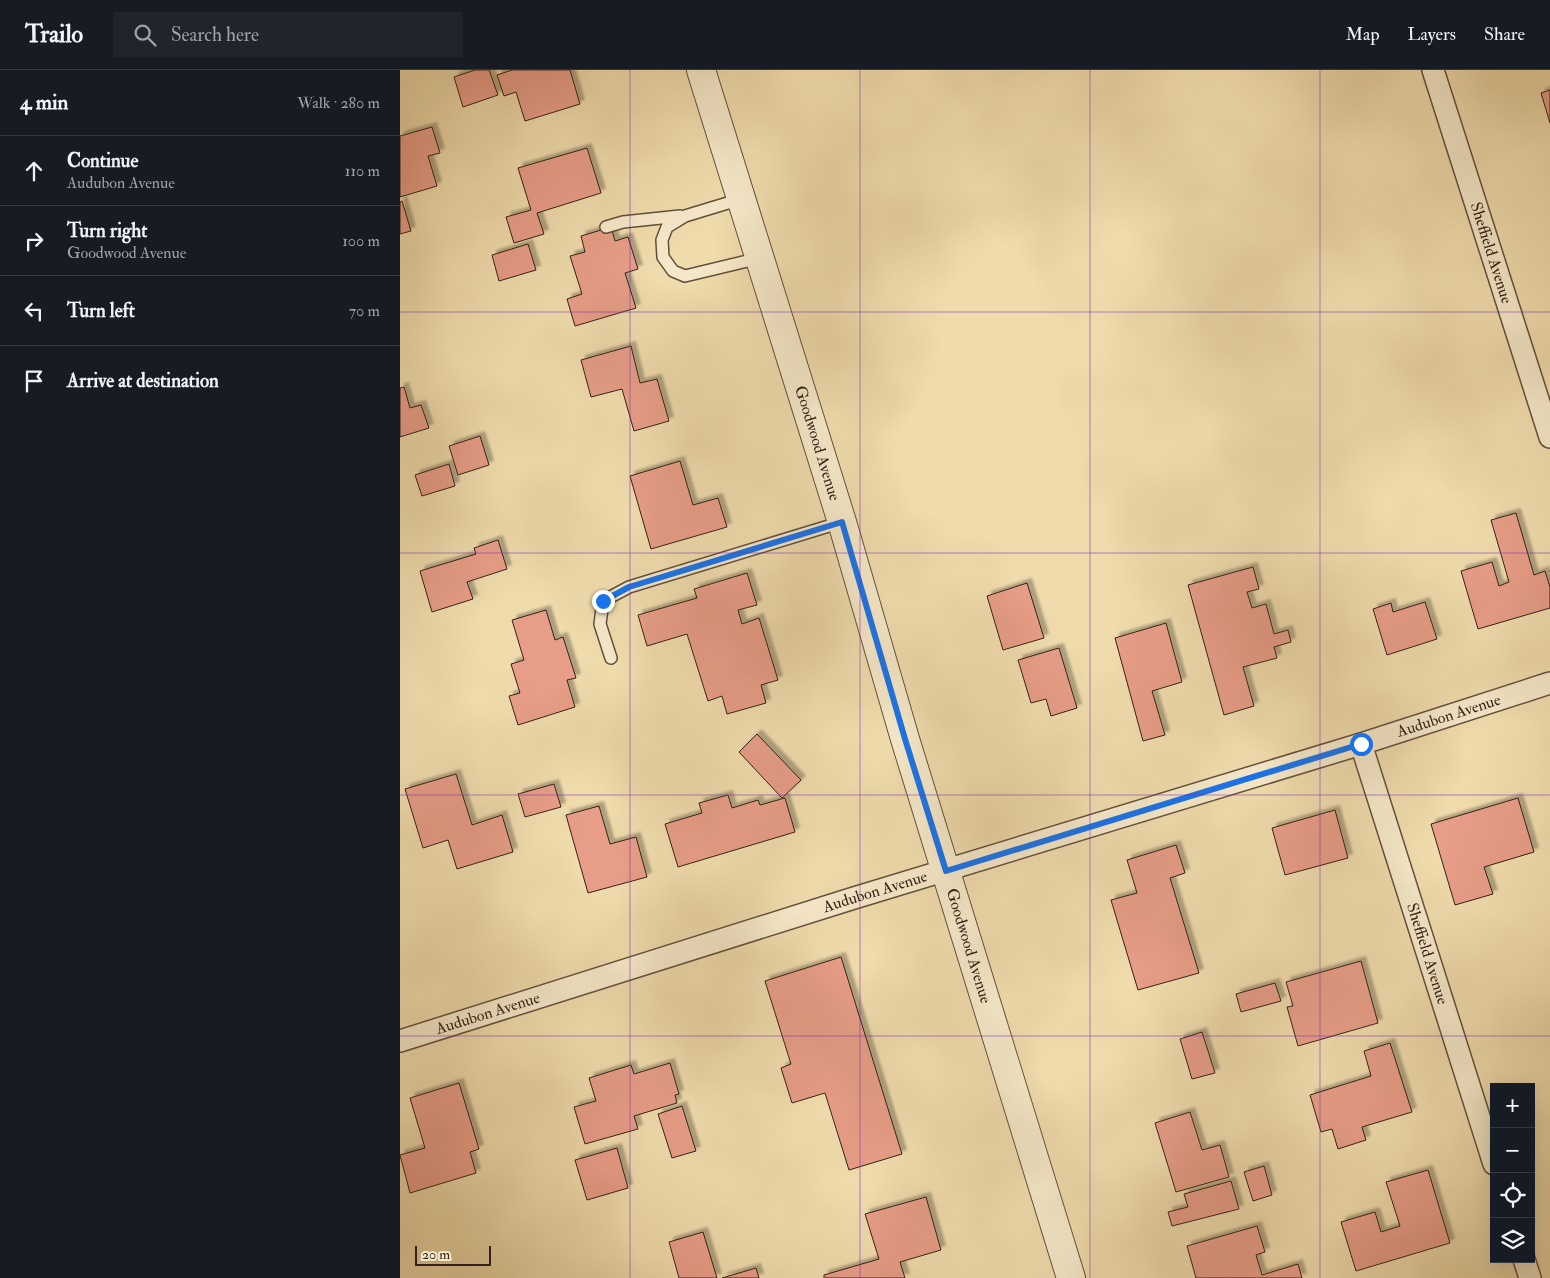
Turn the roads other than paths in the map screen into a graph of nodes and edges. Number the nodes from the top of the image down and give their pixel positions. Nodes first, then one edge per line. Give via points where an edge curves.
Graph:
1 (701, 70) edge
2 (1433, 70) edge
3 (741, 199) junction
4 (685, 216) junction
5 (606, 227) dead end
6 (760, 258) junction
7 (1550, 437) edge
8 (842, 522) junction
9 (611, 658) dead end
10 (1550, 683) edge
11 (1361, 744) junction
12 (946, 871) junction
13 (400, 1041) edge
14 (1490, 1151) edge
15 (1525, 1263) edge
16 (1071, 1278) edge
17 (1530, 1278) edge

1 - 3 street, Goodwood Avenue
2 - 7 street, Sheffield Avenue
3 - 4 lane
3 - 6 street, Goodwood Avenue
4 - 5 lane via 623,222
4 - 6 lane via 667,227 662,240 663,257 673,271 685,276
6 - 8 street, Goodwood Avenue
8 - 9 lane via 629,587 603,601 600,624
8 - 12 street, Goodwood Avenue
10 - 11 street, Audubon Avenue
11 - 12 street, Audubon Avenue
11 - 14 street, Sheffield Avenue
12 - 13 street, Audubon Avenue
12 - 16 street, Goodwood Avenue
15 - 17 street

